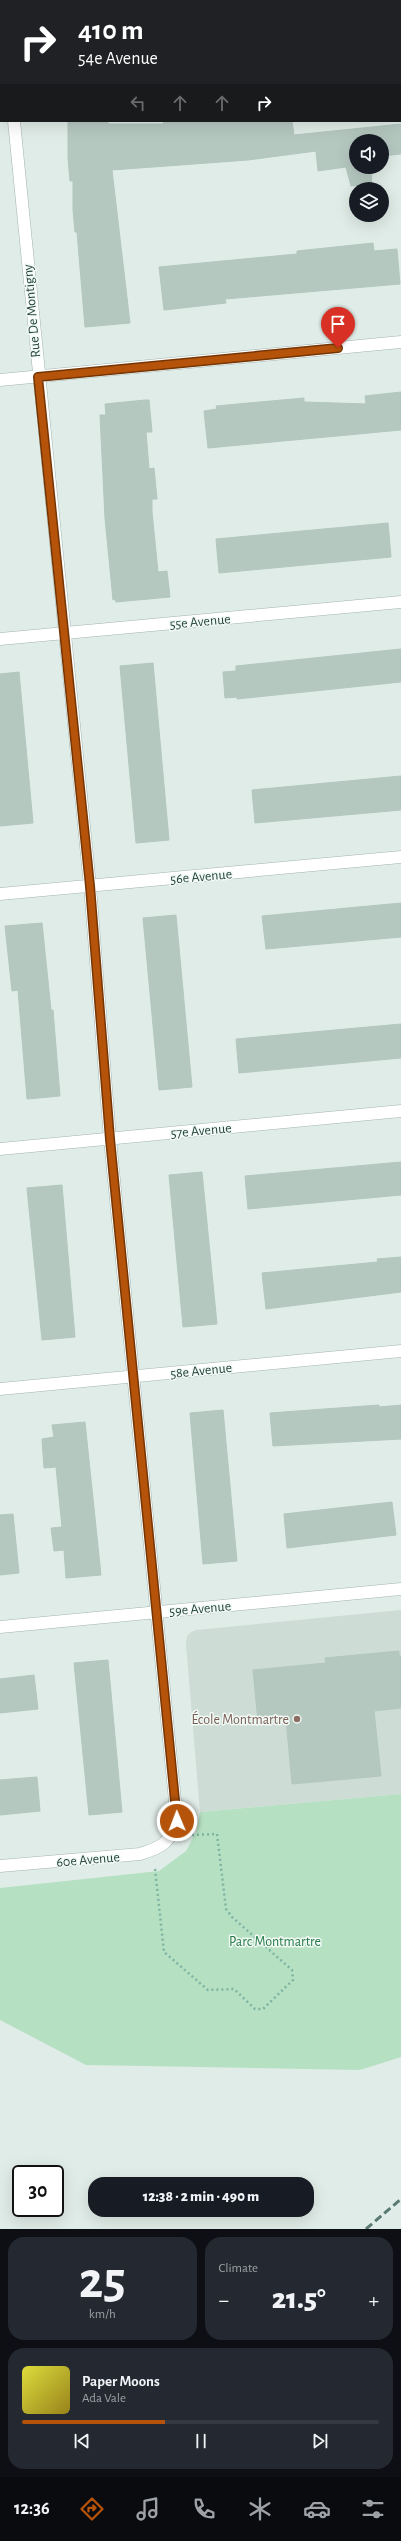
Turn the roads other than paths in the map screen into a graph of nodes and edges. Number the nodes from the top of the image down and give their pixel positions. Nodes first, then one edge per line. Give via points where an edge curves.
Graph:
1 (14, 122) edge
2 (401, 342) edge
3 (38, 377) junction
4 (0, 380) edge
5 (401, 602) edge
6 (63, 633) junction
7 (0, 639) edge
8 (401, 857) edge
9 (90, 886) junction
10 (0, 894) edge
11 (401, 1111) edge
12 (110, 1139) junction
13 (0, 1149) edge
14 (401, 1351) edge
15 (135, 1377) junction
16 (0, 1389) edge
17 (401, 1589) edge
18 (156, 1612) junction
19 (0, 1627) edge
20 (171, 1837) joint
21 (0, 1866) edge

1 - 3 street, Rue De Montigny
2 - 3 street
3 - 4 street
3 - 6 street, Rue De Montigny
5 - 6 street, 55e Avenue
6 - 7 street, 55e Avenue
6 - 9 street, Rue De Montigny
8 - 9 street, 56e Avenue
9 - 10 street, 56e Avenue
9 - 12 street, Rue De Montigny
11 - 12 street, 57e Avenue
12 - 13 street, 57e Avenue
12 - 15 street, Rue De Montigny
14 - 15 street, 58e Avenue
15 - 16 street, 58e Avenue
15 - 18 street, Rue De Montigny
17 - 18 street, 59e Avenue
18 - 19 street, 59e Avenue
18 - 20 street, Rue De Montigny via 177,1804 177,1821
20 - 21 street, 60e Avenue via 159,1849 140,1854

